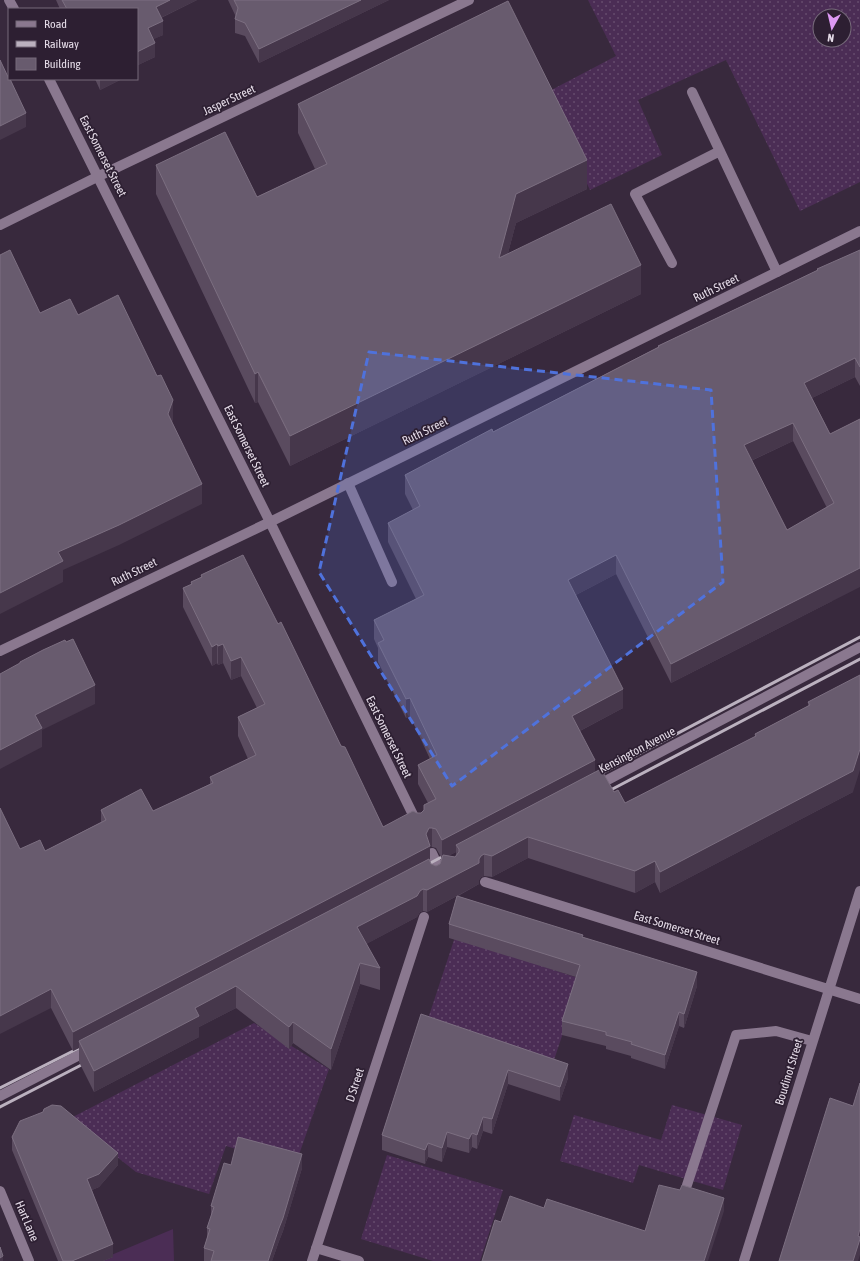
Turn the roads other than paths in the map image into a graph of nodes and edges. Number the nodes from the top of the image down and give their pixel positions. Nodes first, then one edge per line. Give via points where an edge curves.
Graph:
1 (469, 0) edge
2 (50, 80) edge
3 (692, 92) dead end
4 (720, 152) junction
5 (99, 176) junction
6 (0, 225) edge
7 (860, 231) edge
8 (672, 263) dead end
9 (777, 272) junction
10 (348, 483) junction
11 (270, 522) junction
12 (392, 582) dead end
13 (860, 647) edge
14 (0, 651) edge
15 (584, 792) edge
16 (418, 826) edge
17 (432, 853) dead end
18 (453, 860) edge
19 (436, 871) junction
20 (453, 872) edge
21 (486, 882) dead end
22 (860, 892) edge
23 (424, 916) dead end
24 (828, 990) junction
25 (860, 999) edge
26 (812, 1041) junction
27 (99, 1045) edge
28 (0, 1096) edge
29 (687, 1185) edge
30 (0, 1191) edge
31 (316, 1248) junction
32 (29, 1261) edge
33 (312, 1261) edge
34 (359, 1261) edge
35 (744, 1261) edge

1 - 5 street, Jasper Street
2 - 5 street, East Somerset Street
3 - 4 street
4 - 8 street via 635,194
4 - 9 street
5 - 6 street, Jasper Street
5 - 11 street, East Somerset Street
7 - 9 street, Ruth Street
9 - 10 street, Ruth Street
10 - 11 street, Ruth Street
10 - 12 street
11 - 14 street, Ruth Street
11 - 16 street, East Somerset Street
13 - 15 street, Kensington Avenue
17 - 19 street
18 - 19 street
19 - 20 street
21 - 24 street, East Somerset Street
22 - 24 street, Boudinot Street
23 - 31 street, D Street
24 - 25 street, East Somerset Street
24 - 26 street, Boudinot Street
26 - 29 street via 776,1031 736,1035
26 - 35 street, Boudinot Street
27 - 28 street
30 - 32 street, Hart Lane
31 - 33 street, D Street
31 - 34 street

